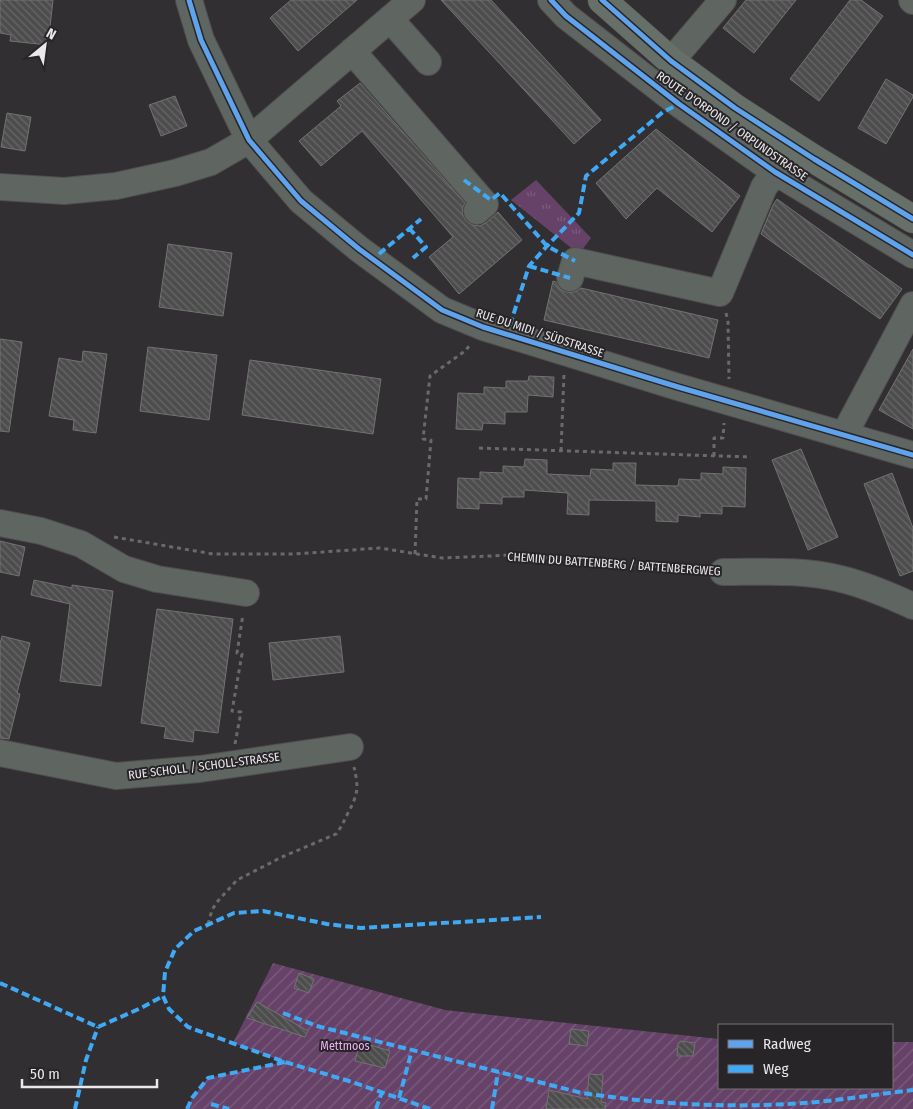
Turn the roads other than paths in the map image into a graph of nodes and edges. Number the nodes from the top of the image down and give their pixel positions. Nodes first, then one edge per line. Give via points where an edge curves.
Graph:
1 (189, 0) edge
2 (412, 0) edge
3 (551, 0) edge
4 (602, 0) edge
5 (723, 0) edge
6 (390, 19) junction
7 (352, 51) junction
8 (671, 61) junction
9 (428, 62) dead end
10 (249, 140) junction
11 (775, 172) junction
12 (0, 187) edge
13 (477, 211) dead end
14 (913, 219) edge
15 (913, 254) edge
16 (570, 278) dead end
17 (913, 305) edge
18 (844, 435) junction
19 (913, 455) edge
20 (0, 522) edge
21 (723, 572) road end
22 (246, 593) road end
23 (913, 606) edge
24 (350, 747) road end
25 (0, 753) edge

1 - 10 street, RUE DU MIDI / SÜDSTRASSE via 200,40
2 - 6 street
3 - 11 street, ROUTE D'ORPOND / ORPUNDSTRASSE via 566,16 679,104
4 - 8 main road, ROUTE D'ORPOND / ORPUNDSTRASSE
5 - 8 street
6 - 7 street
6 - 9 street
7 - 10 street
7 - 13 street via 485,204
8 - 14 main road, ROUTE D'ORPOND / ORPUNDSTRASSE via 762,126
10 - 12 street via 211,162 116,186 64,191
10 - 18 street, RUE DU MIDI / SÜDSTRASSE via 302,201 359,249 442,310 483,327
11 - 15 street, ROUTE D'ORPOND / ORPUNDSTRASSE
11 - 16 street via 764,187 720,293 575,261
17 - 18 street
18 - 19 street, RUE DU MIDI / SÜDSTRASSE
20 - 22 street via 81,544 124,569 157,580
21 - 23 street, CHEMIN DU BATTENBERG / BATTENBERGWEG via 802,573 840,578
24 - 25 street, RUE SCHOLL / SCHOLL-STRASSE via 200,769 116,776

